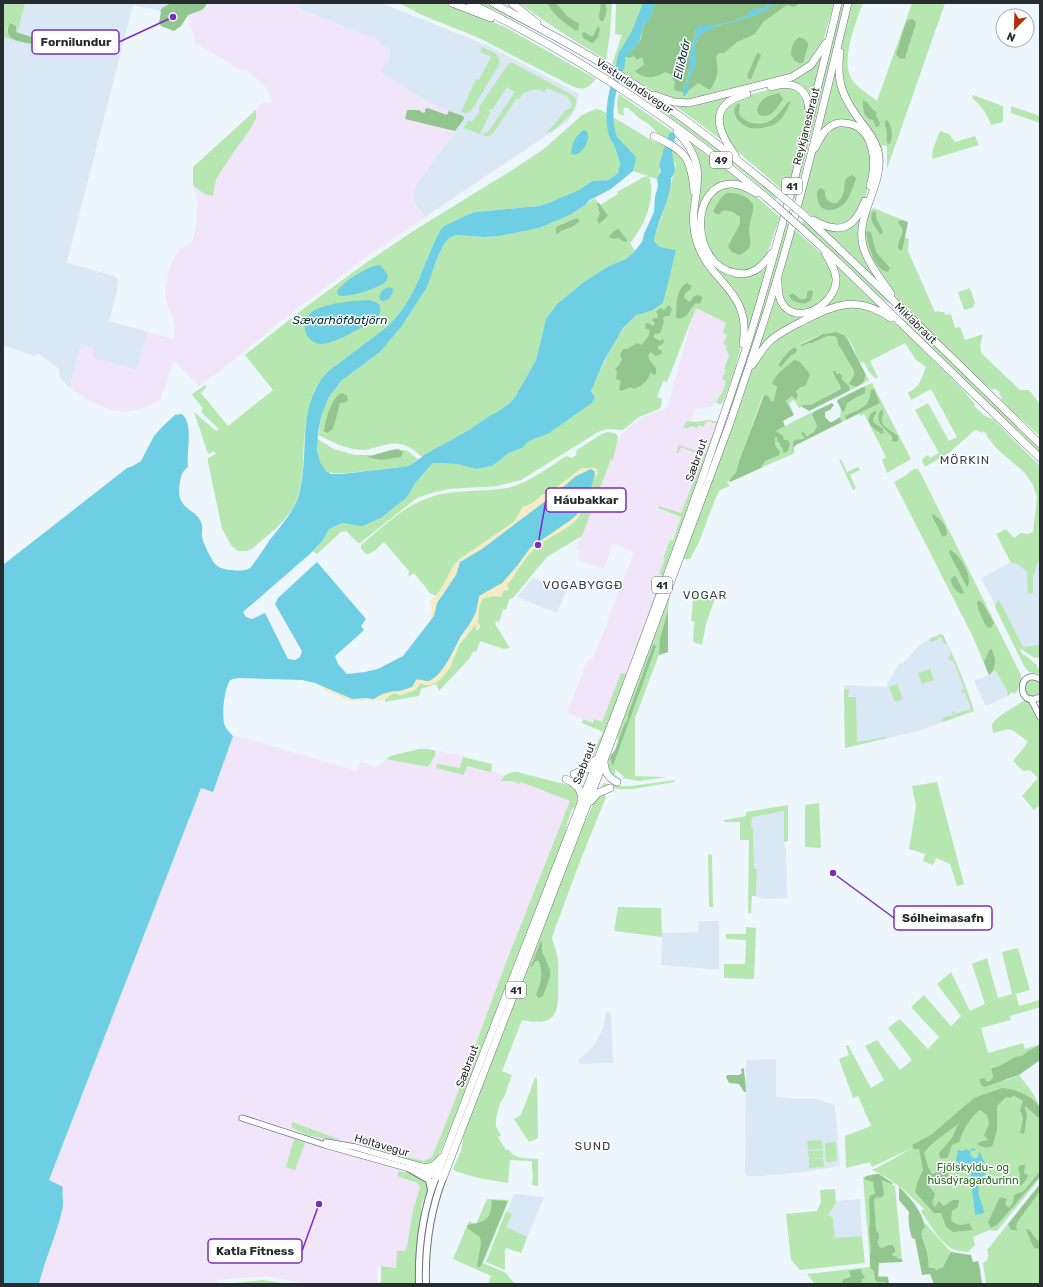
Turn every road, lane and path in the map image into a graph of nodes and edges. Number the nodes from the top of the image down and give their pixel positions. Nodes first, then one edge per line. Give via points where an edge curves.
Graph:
1 (452, 3) edge
2 (470, 3) edge
3 (493, 3) edge
4 (512, 3) edge
5 (838, 3) edge
6 (848, 3) edge
7 (833, 27) junction
8 (841, 30) junction
9 (527, 32) junction
10 (553, 35) junction
11 (641, 89) junction
12 (664, 118) junction
13 (809, 122) junction
14 (654, 136) dead end
15 (810, 156) junction
16 (740, 162) junction
17 (779, 194) joint
18 (775, 205) junction
19 (695, 207) junction
20 (805, 216) junction
21 (820, 244) junction
22 (775, 250) junction
23 (777, 277) junction
24 (899, 306) junction
25 (906, 328) junction
26 (742, 362) junction
27 (748, 370) junction
28 (1040, 444) edge
29 (1039, 457) edge
30 (1039, 677) edge
31 (1040, 697) edge
32 (1031, 699) junction
33 (1040, 716) edge
34 (599, 755) junction
35 (604, 762) junction
36 (574, 774) dead end
37 (566, 779) dead end
38 (617, 782) dead end
39 (610, 788) dead end
40 (582, 800) junction
41 (586, 808) junction
42 (242, 1118) dead end
43 (314, 1141) junction
44 (447, 1149) junction
45 (423, 1167) junction
46 (408, 1168) junction
47 (441, 1175) junction
48 (431, 1191) junction
49 (419, 1284) edge
50 (426, 1284) edge

1 - 9 highway
2 - 9 highway, Vesturlandsvegur / 49
3 - 10 highway, Vesturlandsvegur / 49
4 - 10 highway
5 - 7 highway, Reykjanesbraut / 41
6 - 8 highway, Reykjanesbraut / 41
7 - 11 highway via 816,60 792,77 689,103 665,99
7 - 13 highway, Reykjanesbraut / 41
8 - 15 highway, Reykjanesbraut / 41
8 - 24 highway via 838,69 842,92 849,106 873,138 879,159 878,177 862,230 864,251
9 - 12 highway, Vesturlandsvegur / 49 via 592,70
10 - 11 highway, Vesturlandsvegur / 49
11 - 16 highway, Vesturlandsvegur / 49
12 - 18 highway, Vesturlandsvegur / 49
12 - 19 highway via 686,142 696,160 698,179
13 - 16 highway via 808,99 795,86 777,85 731,99 723,108 719,124 724,139
13 - 22 highway, Reykjanesbraut / 41
14 - 19 highway via 676,147 684,155 691,170
15 - 20 highway via 825,131 832,125 847,123 856,126 867,137 873,151 875,166 861,210 850,225 839,229 833,228
15 - 23 highway, Reykjanesbraut / 41
16 - 17 highway, Vesturlandsvegur / 49
17 - 20 highway, Miklabraut / 49, bridge
18 - 21 highway, Miklabraut / 49, bridge
18 - 22 highway via 742,186 724,185 708,198 702,209 700,223 707,252 717,264 732,272 745,274 758,270
19 - 26 highway via 695,235 700,249 707,263 734,294 743,315
20 - 24 highway, Miklabraut / 49
21 - 23 highway via 836,278 834,292 827,302 807,313 789,311 779,297
21 - 25 highway, Miklabraut / 49
22 - 26 highway, Sæbraut / 41
23 - 27 highway, Sæbraut / 41
24 - 28 highway, Miklabraut / 49
25 - 27 highway via 870,307 848,304 832,307 774,338
25 - 29 highway, Miklabraut / 49
26 - 34 highway, Sæbraut / 41
27 - 35 highway, Sæbraut / 41
30 - 32 main road via 1028,678 1022,685 1023,694
31 - 32 main road
32 - 33 main road
34 - 36 highway via 589,768
34 - 40 highway, Sæbraut / 41
35 - 38 highway via 609,778
35 - 41 highway, Sæbraut / 41
37 - 40 highway via 577,785
39 - 41 highway via 598,793
40 - 44 highway, Sæbraut / 41
41 - 47 highway, Sæbraut / 41
42 - 43 main road, Holtavegur
43 - 45 main road, Holtavegur via 355,1147
43 - 46 main road, Holtavegur
44 - 45 highway via 438,1163
44 - 47 highway, Sæbraut / 41
45 - 47 main road, Holtavegur
46 - 47 main road, Holtavegur
46 - 48 main road via 429,1180
47 - 48 main road, Sæbraut / 41
47 - 50 main road, Sæbraut / 41 via 425,1267
48 - 49 main road, Sæbraut / 41 via 422,1232

